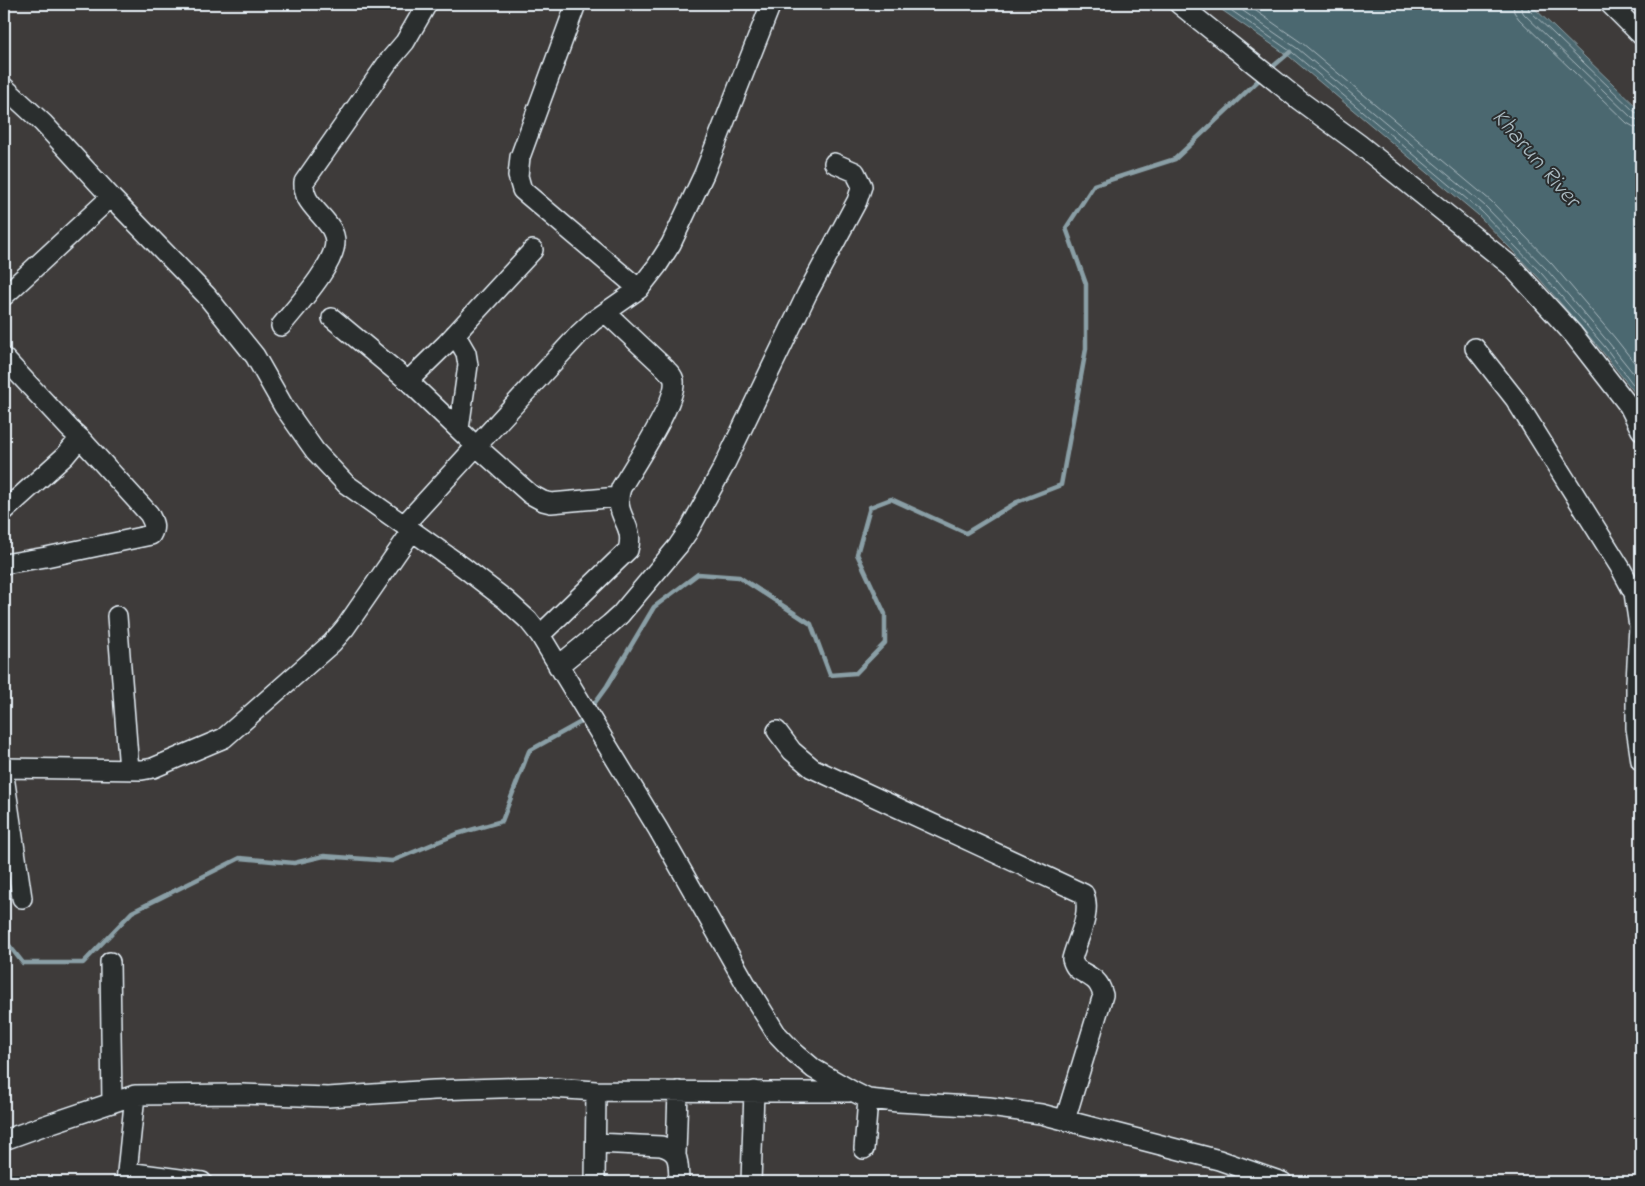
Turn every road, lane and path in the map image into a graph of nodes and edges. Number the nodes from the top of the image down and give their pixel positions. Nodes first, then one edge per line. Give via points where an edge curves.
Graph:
1 (427, 4) edge
2 (576, 4) edge
3 (771, 4) edge
4 (1179, 4) edge
5 (1610, 4) edge
6 (1641, 35) edge
7 (5, 90) edge
8 (834, 163) dead end
9 (111, 197) junction
10 (533, 250) dead end
11 (639, 289) junction
12 (4, 296) edge
13 (606, 312) junction
14 (332, 318) dead end
15 (281, 326) dead end
16 (455, 334) junction
17 (1476, 348) dead end
18 (4, 358) edge
19 (408, 381) junction
20 (459, 429) junction
21 (1641, 430) edge
22 (80, 438) junction
23 (476, 446) junction
24 (618, 497) junction
25 (4, 511) edge
26 (408, 528) junction
27 (4, 564) edge
28 (117, 616) dead end
29 (540, 635) junction
30 (558, 666) junction
31 (777, 731) dead end
32 (1641, 760) edge
33 (4, 768) edge
34 (129, 770) junction
35 (4, 776) edge
36 (22, 898) dead end
37 (110, 962) dead end
38 (596, 1090) junction
39 (678, 1091) junction
40 (754, 1091) junction
41 (135, 1095) junction
42 (861, 1096) junction
43 (112, 1103) junction
44 (1066, 1120) junction
45 (4, 1140) edge
46 (596, 1143) junction
47 (864, 1149) dead end
48 (676, 1154) junction
49 (127, 1177) edge
50 (202, 1182) edge
51 (596, 1182) edge
52 (679, 1182) edge
53 (751, 1182) edge
54 (1282, 1182) edge

1 - 15 street via 405,42 304,182 309,202 331,227 335,240 334,254
2 - 11 street via 520,157 518,176 522,190
3 - 11 street via 704,174 671,244
4 - 21 street via 1511,266 1573,334 1629,406
5 - 6 street
7 - 9 street via 44,123
8 - 30 street via 855,172 862,186 857,201 807,294 719,476 684,538 634,599 610,624
9 - 12 street
9 - 26 street via 206,295 241,338 315,451 346,484
10 - 16 street
11 - 13 street
13 - 23 street via 580,333
13 - 24 street via 674,378 675,387 664,414
14 - 19 street
16 - 19 street
16 - 20 street via 466,353 468,366
17 - 32 street via 1515,399 1634,593 1639,626 1636,728
18 - 22 street
19 - 20 street
20 - 23 street
22 - 25 street via 65,456
22 - 27 street via 149,514 154,523 151,535
23 - 24 street via 530,494 543,501
23 - 26 street
24 - 29 street via 618,506 629,530 628,550
26 - 29 street via 506,600
26 - 34 street via 339,636 237,728 224,738 153,768
28 - 34 street
29 - 30 street
30 - 42 street via 776,1033 814,1069
31 - 44 street via 792,751 812,768 1084,894 1087,910 1072,959 1078,971 1099,985 1103,995
33 - 34 street
35 - 36 street
37 - 43 street
38 - 39 street
38 - 41 street via 537,1087 328,1096
38 - 46 street
39 - 40 street
39 - 48 street
40 - 42 street
40 - 53 street
41 - 43 street
41 - 49 street
42 - 44 street via 898,1102 989,1106
42 - 47 street
43 - 45 street
44 - 54 street via 1219,1160
46 - 48 street via 661,1146
46 - 51 street
48 - 52 street
49 - 50 street

